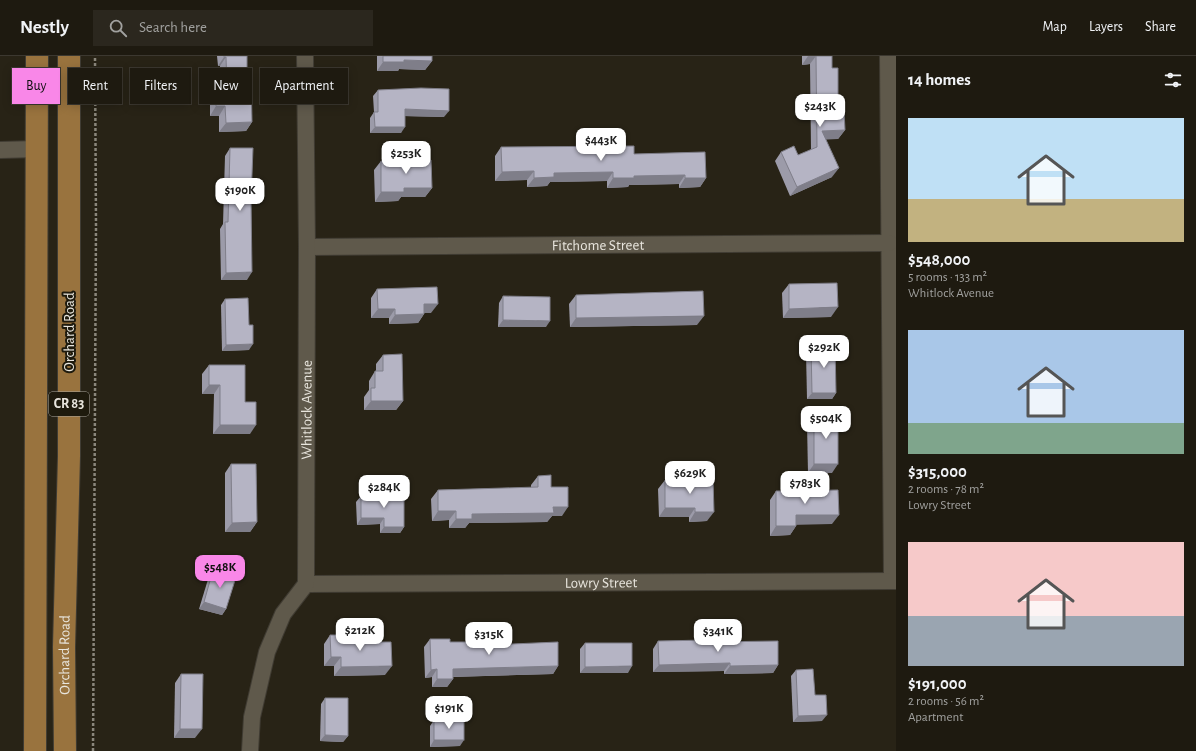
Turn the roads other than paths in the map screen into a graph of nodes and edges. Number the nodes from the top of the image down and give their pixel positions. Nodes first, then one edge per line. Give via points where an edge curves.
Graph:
1 (37, 56) edge
2 (68, 56) edge
3 (305, 56) edge
4 (888, 56) edge
5 (37, 149) junction
6 (0, 150) edge
7 (889, 243) junction
8 (307, 247) junction
9 (894, 581) edge
10 (306, 584) junction
11 (35, 751) edge
12 (65, 751) edge
13 (250, 751) edge

1 - 5 main road, Orchard Road / CR 83
2 - 12 main road, Orchard Road / CR 83 via 69,456 64,647
3 - 8 street, Whitlock Avenue
4 - 7 street
5 - 6 street
5 - 11 main road, Orchard Road / CR 83
7 - 8 street, Fitchome Street
7 - 9 street
8 - 10 street, Whitlock Avenue
9 - 10 street, Lowry Street
10 - 13 street via 283,614 267,652 252,717

